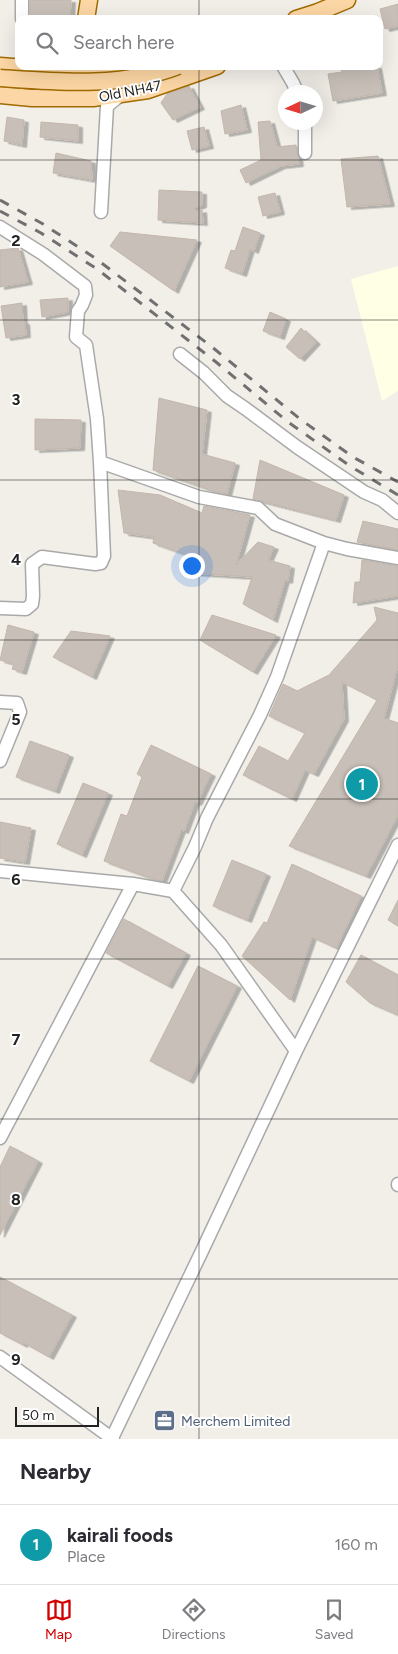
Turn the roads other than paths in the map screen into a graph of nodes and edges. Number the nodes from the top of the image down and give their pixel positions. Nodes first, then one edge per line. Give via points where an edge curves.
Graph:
1 (22, 0) edge
2 (89, 0) edge
3 (342, 1) edge
4 (22, 15) edge
5 (87, 15) edge
6 (310, 15) edge
7 (0, 66) edge
8 (15, 67) edge
9 (77, 70) edge
10 (101, 70) edge
11 (119, 70) edge
12 (165, 70) edge
13 (206, 70) edge
14 (285, 70) edge
15 (0, 78) edge
16 (294, 85) edge
17 (123, 93) junction
18 (0, 95) edge
19 (71, 98) junction
20 (305, 130) edge
21 (306, 153) dead end
22 (101, 212) dead end
23 (0, 227) edge
24 (180, 354) dead end
25 (100, 462) junction
26 (398, 513) edge
27 (324, 543) junction
28 (398, 558) edge
29 (0, 608) edge
30 (0, 702) edge
31 (0, 760) edge
32 (398, 845) edge
33 (0, 871) edge
34 (133, 884) junction
35 (173, 890) junction
36 (296, 1051) junction
37 (0, 1138) edge
38 (0, 1357) edge
39 (113, 1439) edge

1 - 4 street
2 - 5 main road
3 - 6 main road
7 - 8 main road, Old NH47
9 - 19 main road
10 - 11 main road, Old NH47
12 - 15 main road, bridge via 140,78 80,82
13 - 17 main road, Old NH47 via 148,90
14 - 16 street
17 - 19 main road, Old NH47
17 - 22 street via 108,106
18 - 19 main road, Old NH47
20 - 21 street
23 - 25 street via 85,286 86,295 78,311 76,336 86,345
24 - 26 street via 227,396 296,447
25 - 27 street via 199,497 258,508 276,524
25 - 29 street via 104,556 101,563 42,557 32,564 32,604 26,609
27 - 28 street
27 - 35 street via 277,677
30 - 31 street via 17,703 20,712
32 - 36 street
33 - 34 street
34 - 35 street
34 - 37 street
35 - 36 street via 221,945
36 - 39 street
38 - 39 street

